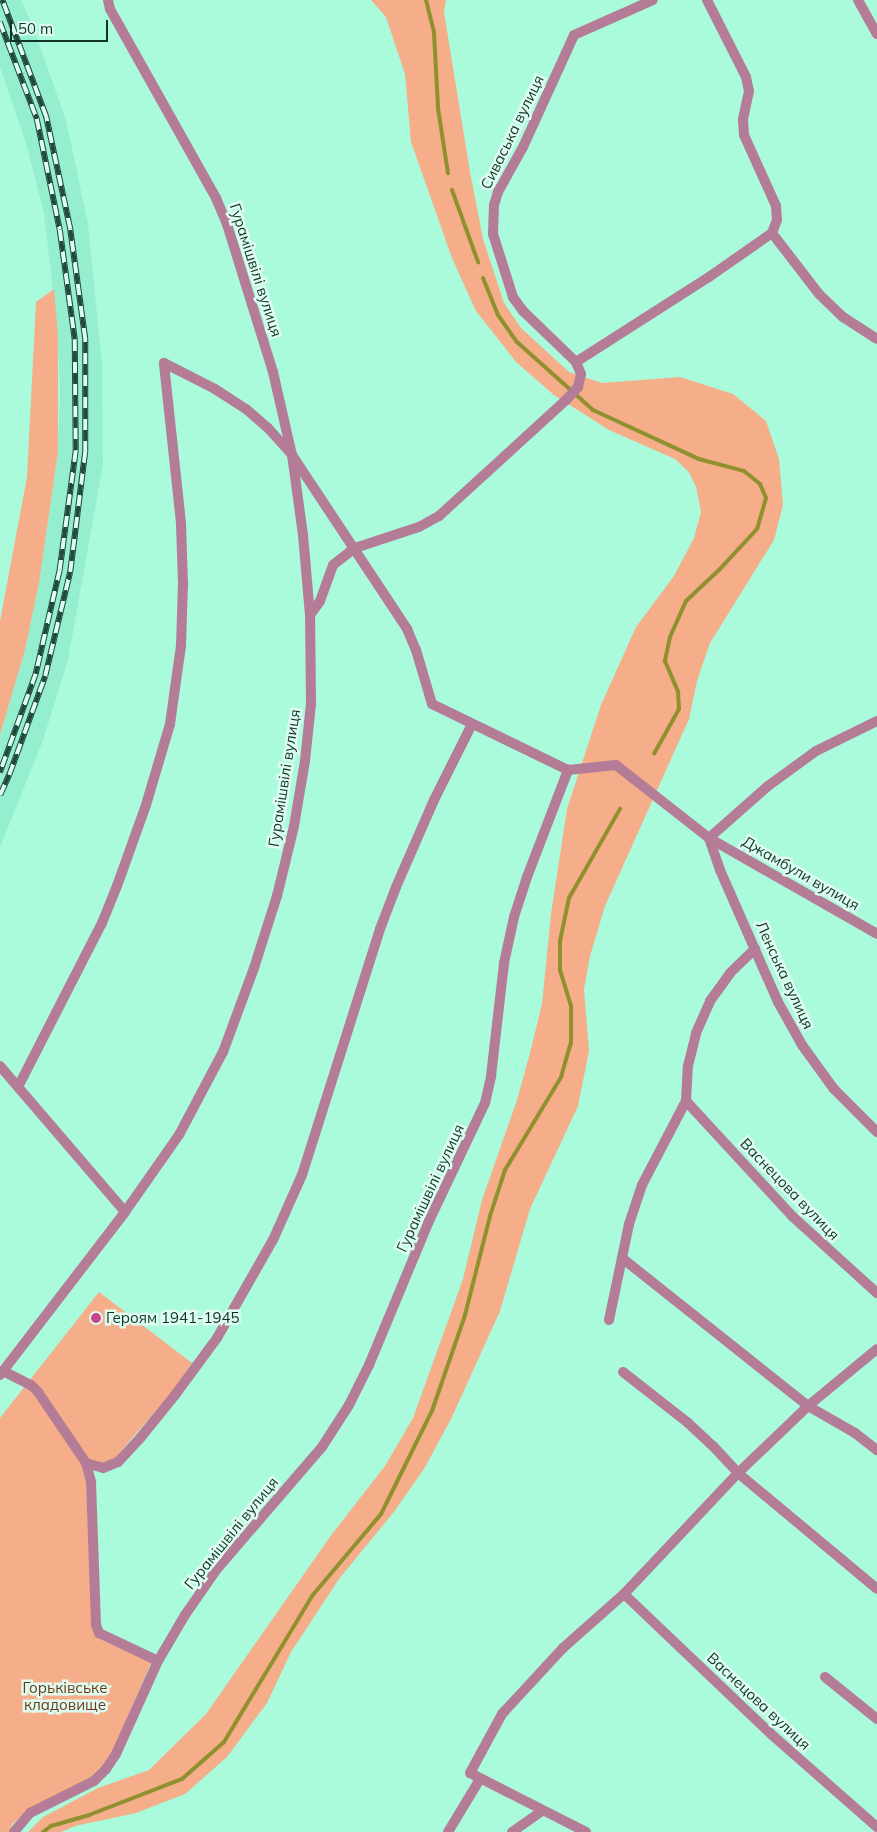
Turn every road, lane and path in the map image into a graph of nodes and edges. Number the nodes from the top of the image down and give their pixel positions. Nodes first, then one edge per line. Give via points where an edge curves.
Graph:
1 (108, 0) edge
2 (653, 0) edge
3 (707, 0) edge
4 (858, 0) edge
5 (877, 34) edge
6 (772, 233) junction
7 (877, 340) edge
8 (576, 362) junction
9 (292, 455) junction
10 (355, 548) junction
11 (310, 615) junction
12 (877, 721) edge
13 (472, 724) junction
14 (568, 770) junction
15 (709, 838) junction
16 (877, 934) edge
17 (755, 949) junction
18 (0, 1066) edge
19 (18, 1087) junction
20 (686, 1101) junction
21 (877, 1132) edge
22 (125, 1212) junction
23 (622, 1258) junction
24 (877, 1293) edge
25 (609, 1320) dead end
26 (877, 1349) edge
27 (623, 1372) dead end
28 (2, 1373) edge
29 (808, 1406) junction
30 (877, 1450) edge
31 (86, 1463) junction
32 (738, 1473) junction
33 (877, 1589) edge
34 (624, 1594) junction
35 (158, 1661) junction
36 (826, 1677) dead end
37 (877, 1718) edge
38 (480, 1778) junction
39 (542, 1811) junction
40 (877, 1827) edge
41 (14, 1832) edge
42 (448, 1832) edge
43 (512, 1832) edge
44 (586, 1832) edge

1 - 9 street, Гурамішвілі вулиця via 227,224 273,372
2 - 8 street, Сиваська вулиця via 574,35 494,205 493,234 513,297 523,311
3 - 6 street via 746,77 749,91 743,120 744,135 776,206 777,220
4 - 5 street
6 - 7 street via 819,294 843,317
6 - 8 street
8 - 10 street via 582,374 578,386 566,400 439,516 419,527
9 - 10 street, Гурамішвілі вулиця
9 - 11 street, Гурамішвілі вулиця
9 - 19 street via 246,409 164,363 181,523 183,584 181,646 170,724 146,805 102,923
10 - 11 street via 333,565 320,601
10 - 13 street, Гурамішвілі вулиця via 407,629 432,704
11 - 22 street, Гурамішвілі вулиця via 311,704 305,761 294,826 274,905 222,1052 179,1135
12 - 15 street via 816,751 768,786
13 - 14 street, Гурамішвілі вулиця
13 - 31 street via 434,800 380,928 302,1175 273,1240 217,1338 146,1430 118,1462 103,1468
14 - 15 street, Джамбули вулиця via 616,764
14 - 35 street, Гурамішвілі вулиця via 514,917 503,971 485,1103 428,1223 369,1365 349,1405 322,1447 217,1569
15 - 16 street, Джамбули вулиця
15 - 17 street, Ленська вулиця
17 - 20 street via 730,973 710,1001 699,1025 688,1066
17 - 21 street, Ленська вулиця via 778,1002 802,1045 834,1089
18 - 19 street
19 - 22 street
20 - 23 street via 642,1185
20 - 24 street, Васнецова вулиця via 792,1216
22 - 28 street, Гурамішвілі вулиця
23 - 25 street
23 - 29 street
26 - 29 street
27 - 32 street via 687,1422
28 - 31 street via 31,1385 38,1392
29 - 30 street via 855,1433
29 - 32 street
31 - 35 street via 91,1482 96,1625 99,1633
32 - 33 street
32 - 34 street
34 - 38 street via 563,1648 502,1714 470,1773
34 - 40 street, Васнецова вулиця via 772,1734
35 - 41 street, Гурамішвілі вулиця via 116,1754 106,1769 94,1781 30,1813
36 - 37 street
38 - 39 street
38 - 42 street
39 - 43 street
39 - 44 street

